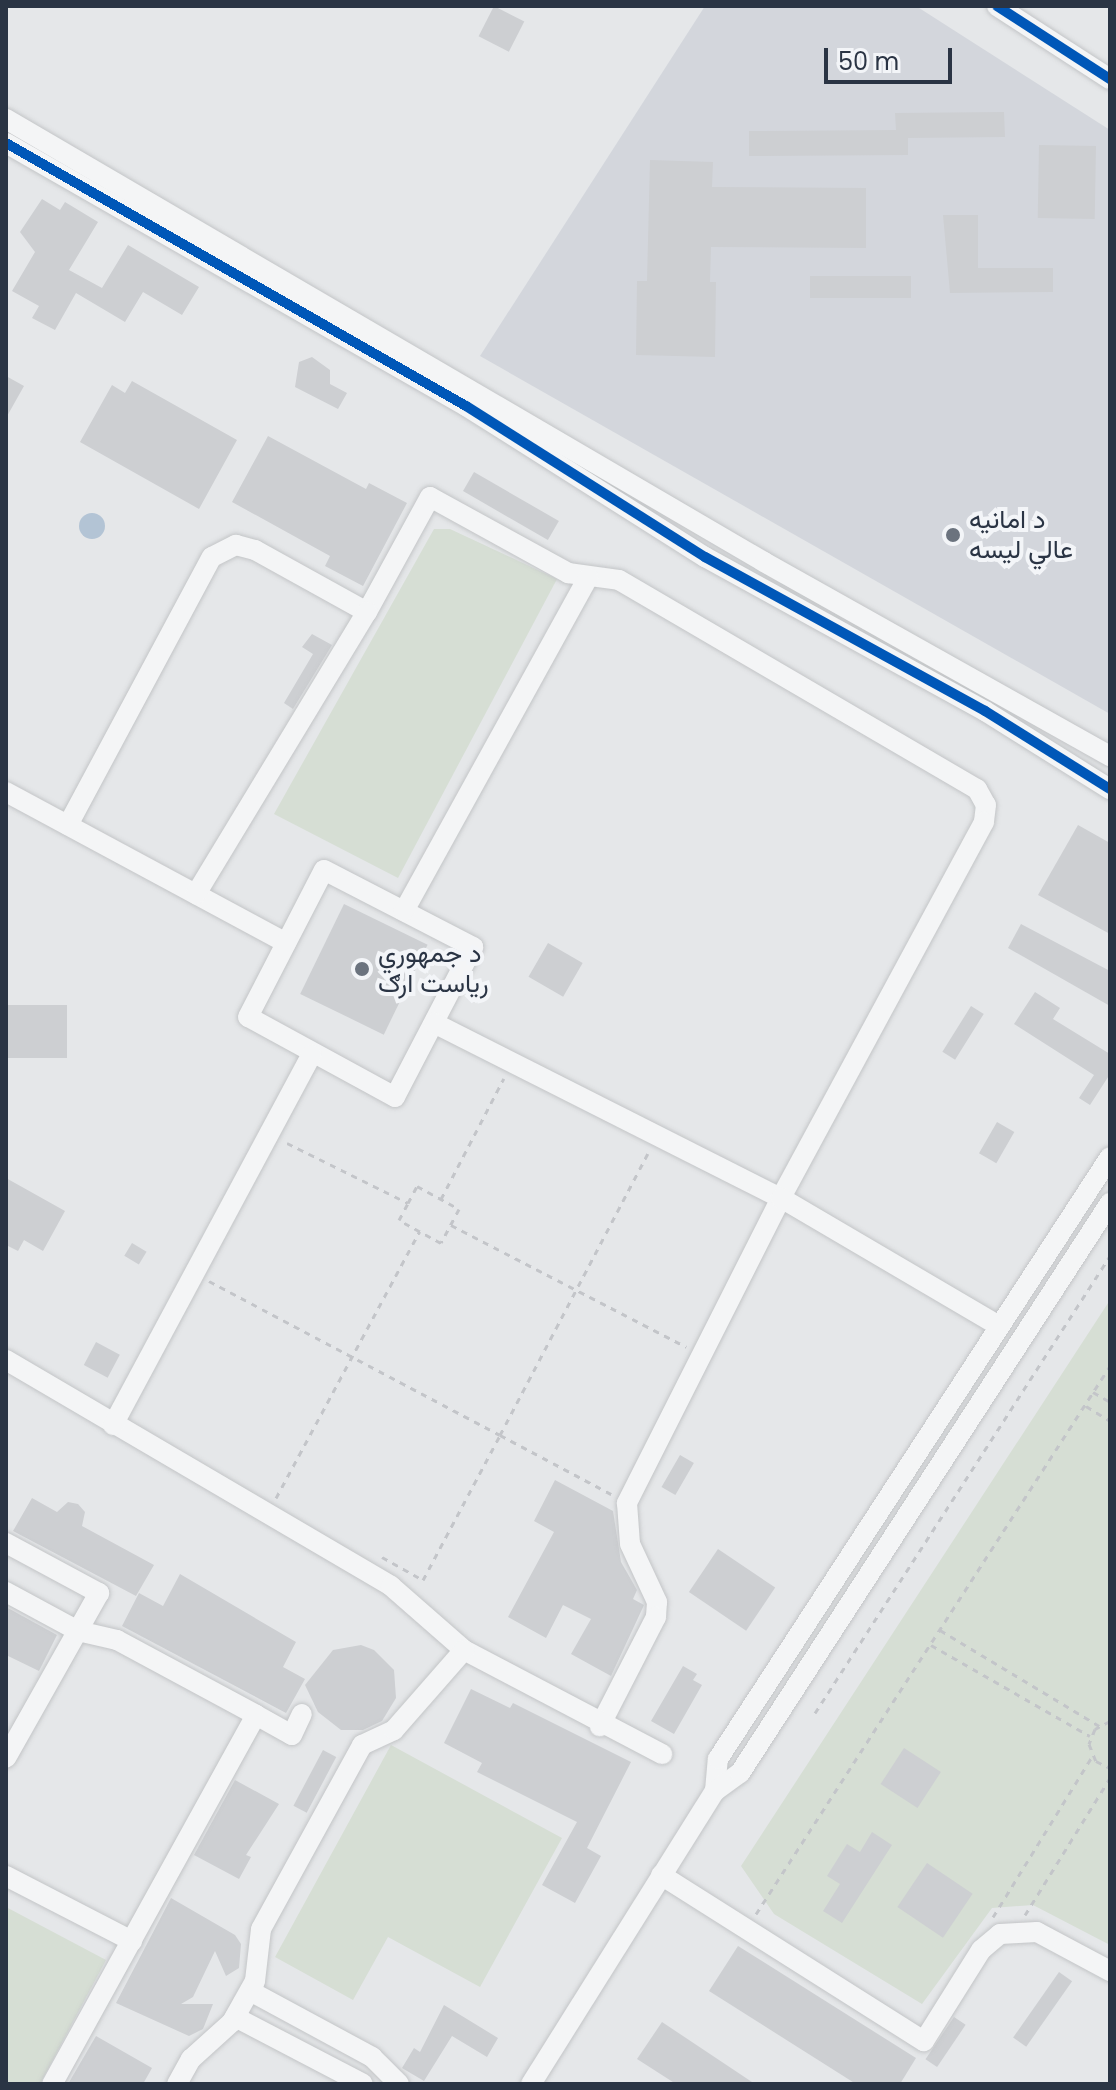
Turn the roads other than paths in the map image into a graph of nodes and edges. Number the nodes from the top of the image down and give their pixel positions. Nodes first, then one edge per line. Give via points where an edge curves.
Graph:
1 (997, 6) edge
2 (1110, 79) edge
3 (6, 119) edge
4 (18, 142) edge
5 (562, 455) junction
6 (588, 577) junction
7 (367, 612) junction
8 (1110, 756) edge
9 (1110, 789) edge
10 (7, 794) edge
11 (68, 825) junction
12 (196, 894) junction
13 (404, 911) junction
14 (286, 943) junction
15 (434, 1023) junction
16 (311, 1055) junction
17 (1110, 1157) edge
18 (781, 1198) junction
19 (1110, 1203) edge
20 (999, 1326) junction
21 (6, 1360) edge
22 (113, 1425) junction
23 (6, 1543) edge
24 (6, 1592) edge
25 (78, 1631) junction
26 (464, 1650) junction
27 (302, 1714) dead end
28 (256, 1715) junction
29 (600, 1726) junction
30 (662, 1754) dead end
31 (7, 1755) edge
32 (715, 1791) junction
33 (661, 1875) junction
34 (6, 1876) edge
35 (132, 1941) junction
36 (1110, 1971) edge
37 (250, 1991) junction
38 (235, 2017) junction
39 (52, 2084) edge
40 (177, 2084) edge
41 (363, 2084) edge
42 (399, 2084) edge
43 (531, 2084) edge

1 - 2 street
3 - 4 street
4 - 5 street
5 - 8 street
5 - 9 street via 705,557 985,711
6 - 7 street via 568,573 430,497
6 - 13 street
6 - 18 street via 619,580 977,789 986,805 984,822
7 - 11 street via 255,550 224,548 212,557
7 - 12 street
10 - 11 street
11 - 12 street
12 - 14 street
13 - 14 street via 324,870
13 - 15 street via 473,947
14 - 16 street via 248,1017
15 - 16 street via 395,1097
15 - 18 street
16 - 22 street via 204,1278
17 - 20 street
18 - 20 street
18 - 29 street via 627,1503 630,1544 657,1602 656,1617
19 - 32 street via 740,1773
20 - 32 street via 718,1759
21 - 22 street
22 - 26 street via 391,1586
23 - 25 street via 99,1593
24 - 25 street
25 - 28 street via 117,1640
25 - 31 street
26 - 29 street
26 - 37 street via 394,1730 362,1745 261,1929 260,1964
27 - 28 street via 292,1735
28 - 35 street
29 - 30 street
32 - 33 street
33 - 36 street via 924,2041 1000,1934 1022,1931 1051,1937
33 - 43 street
34 - 35 street
35 - 39 street
37 - 38 street
37 - 42 street via 372,2057
38 - 40 street via 191,2059
38 - 41 street

